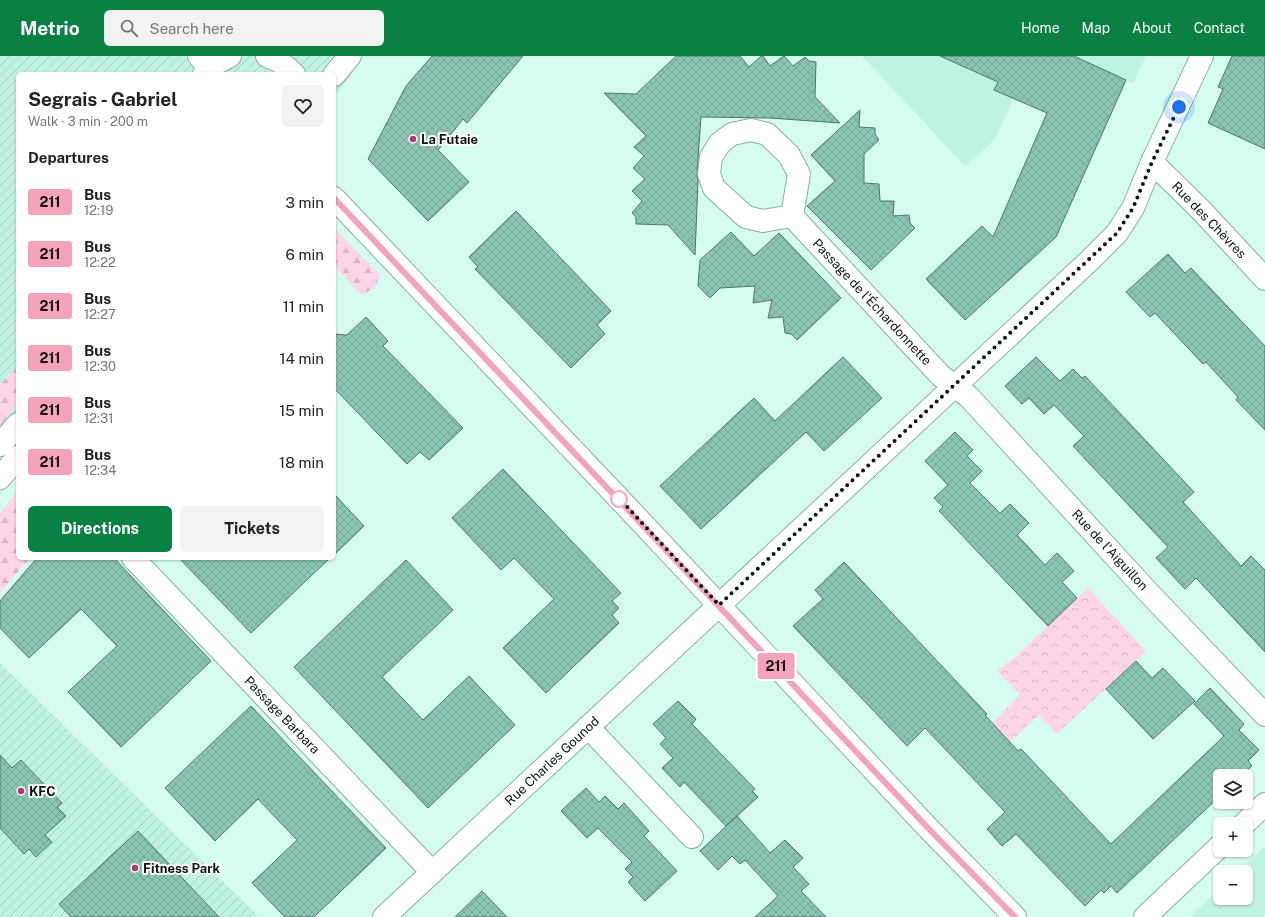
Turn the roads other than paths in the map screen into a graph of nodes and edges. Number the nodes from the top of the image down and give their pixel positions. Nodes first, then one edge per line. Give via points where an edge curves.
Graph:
1 (230, 56) edge
2 (350, 56) edge
3 (1202, 56) edge
4 (204, 66) edge
5 (336, 73) edge
6 (1152, 162) junction
7 (336, 200) edge
8 (792, 216) junction
9 (1265, 279) edge
10 (954, 386) junction
11 (16, 426) edge
12 (0, 445) edge
13 (16, 459) edge
14 (0, 478) edge
15 (135, 560) edge
16 (719, 605) junction
17 (1265, 715) edge
18 (588, 727) junction
19 (1265, 804) edge
20 (1251, 817) edge
21 (692, 837) dead end
22 (1213, 853) edge
23 (432, 872) junction
24 (389, 916) edge
25 (1015, 917) edge
26 (1145, 917) edge

1 - 4 street
2 - 5 street
3 - 6 street, Rue Charles Gounod
6 - 9 street, Rue des Chèvres
6 - 10 street, Rue Charles Gounod via 1133,208 1117,233
7 - 16 street
8 - 8 street via 799,174 789,155 767,134 751,130 732,134 720,142 711,157 709,174 714,188 746,217 763,221
8 - 10 street, Passage de l'Échardonnette via 941,376
10 - 16 street, Rue Charles Gounod
10 - 17 street, Rue de l'Aiguillon via 968,396
11 - 12 street
13 - 14 street
15 - 23 street, Passage Barbara
16 - 18 street, Rue Charles Gounod
16 - 25 street
18 - 21 street
18 - 23 street, Rue Charles Gounod
19 - 20 street
22 - 26 street
23 - 24 street, Rue Charles Gounod

